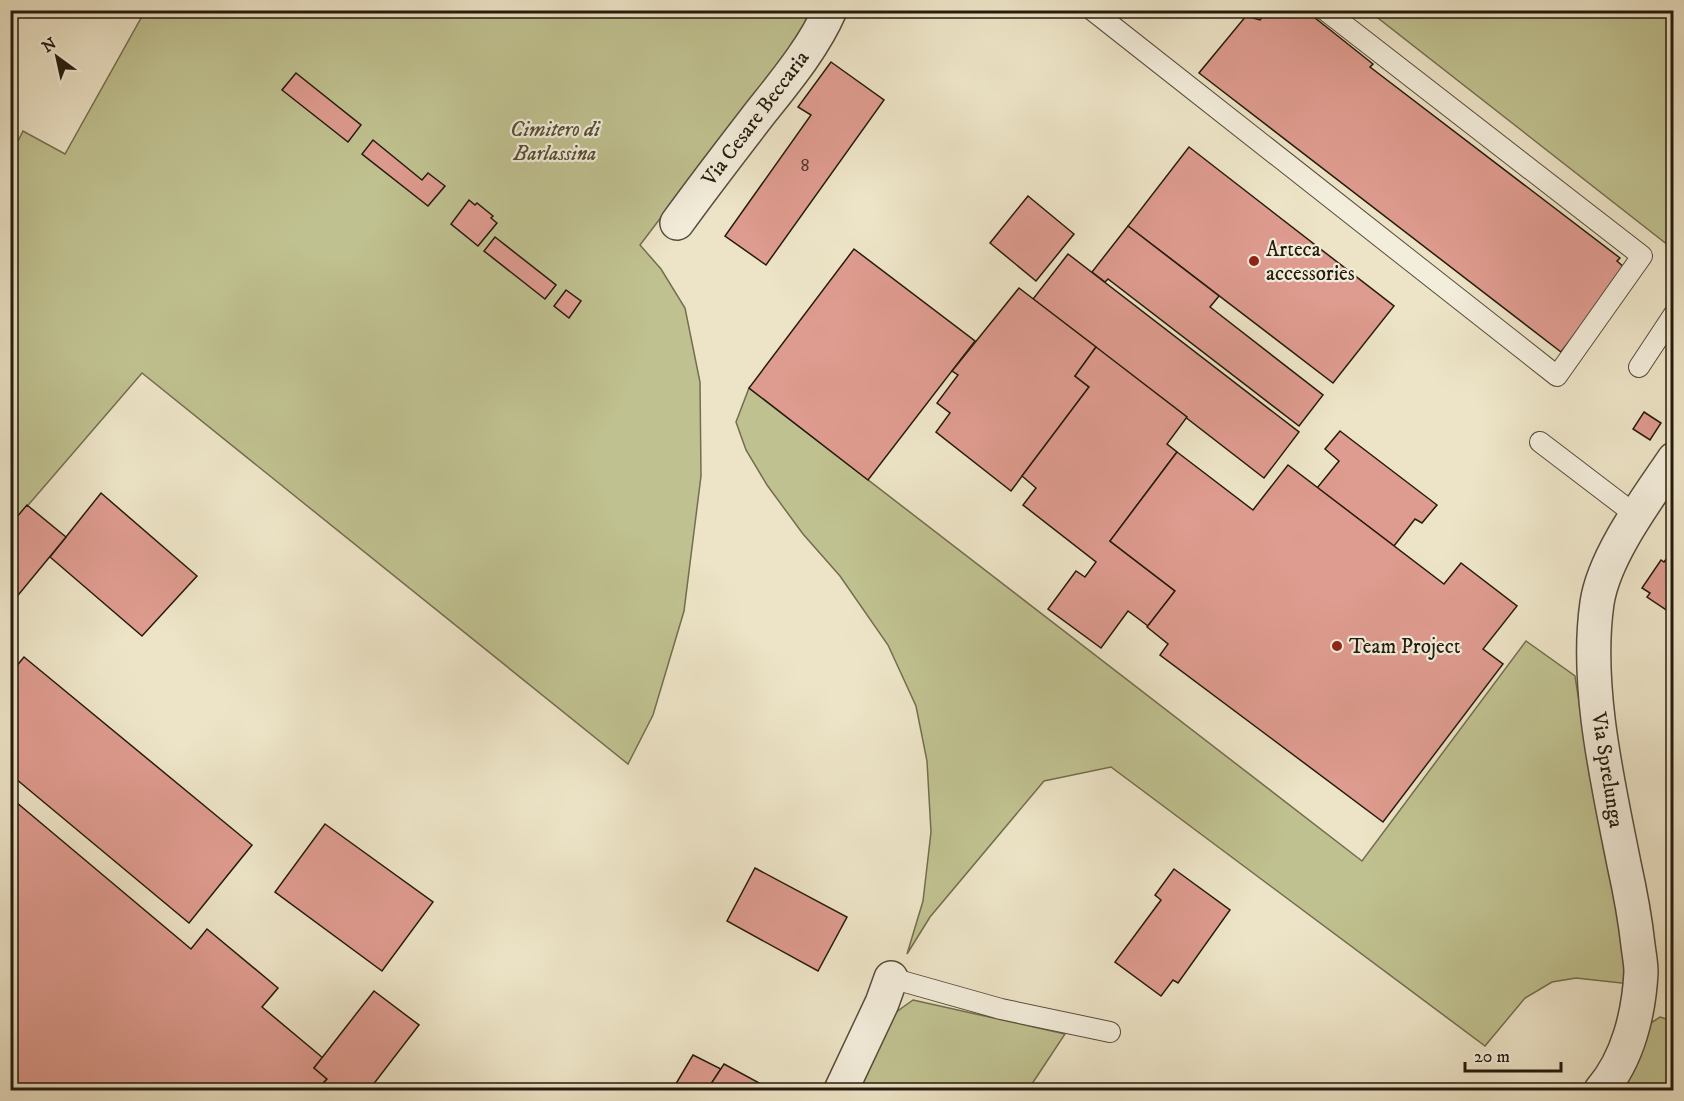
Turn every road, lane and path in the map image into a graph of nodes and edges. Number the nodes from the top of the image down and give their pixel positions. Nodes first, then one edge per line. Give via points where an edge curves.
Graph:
1 (830, 10) edge
2 (1092, 10) edge
3 (1324, 10) edge
4 (677, 223) dead end
5 (1674, 314) edge
6 (1639, 367) dead end
7 (1540, 442) dead end
8 (1674, 459) edge
9 (1637, 516) junction
10 (891, 978) joint
11 (1110, 1032) dead end
12 (841, 1090) edge
13 (1601, 1090) edge

1 - 4 street, Via Cesare Beccaria via 780,88
2 - 3 lane via 1557,376 1642,256
5 - 6 lane
7 - 9 lane
8 - 9 street, Via Sprelunga
9 - 13 street, Via Sprelunga via 1607,568 1598,602 1598,715 1634,909 1641,971 1637,1007 1624,1054
10 - 11 lane via 1001,1009
10 - 12 street

